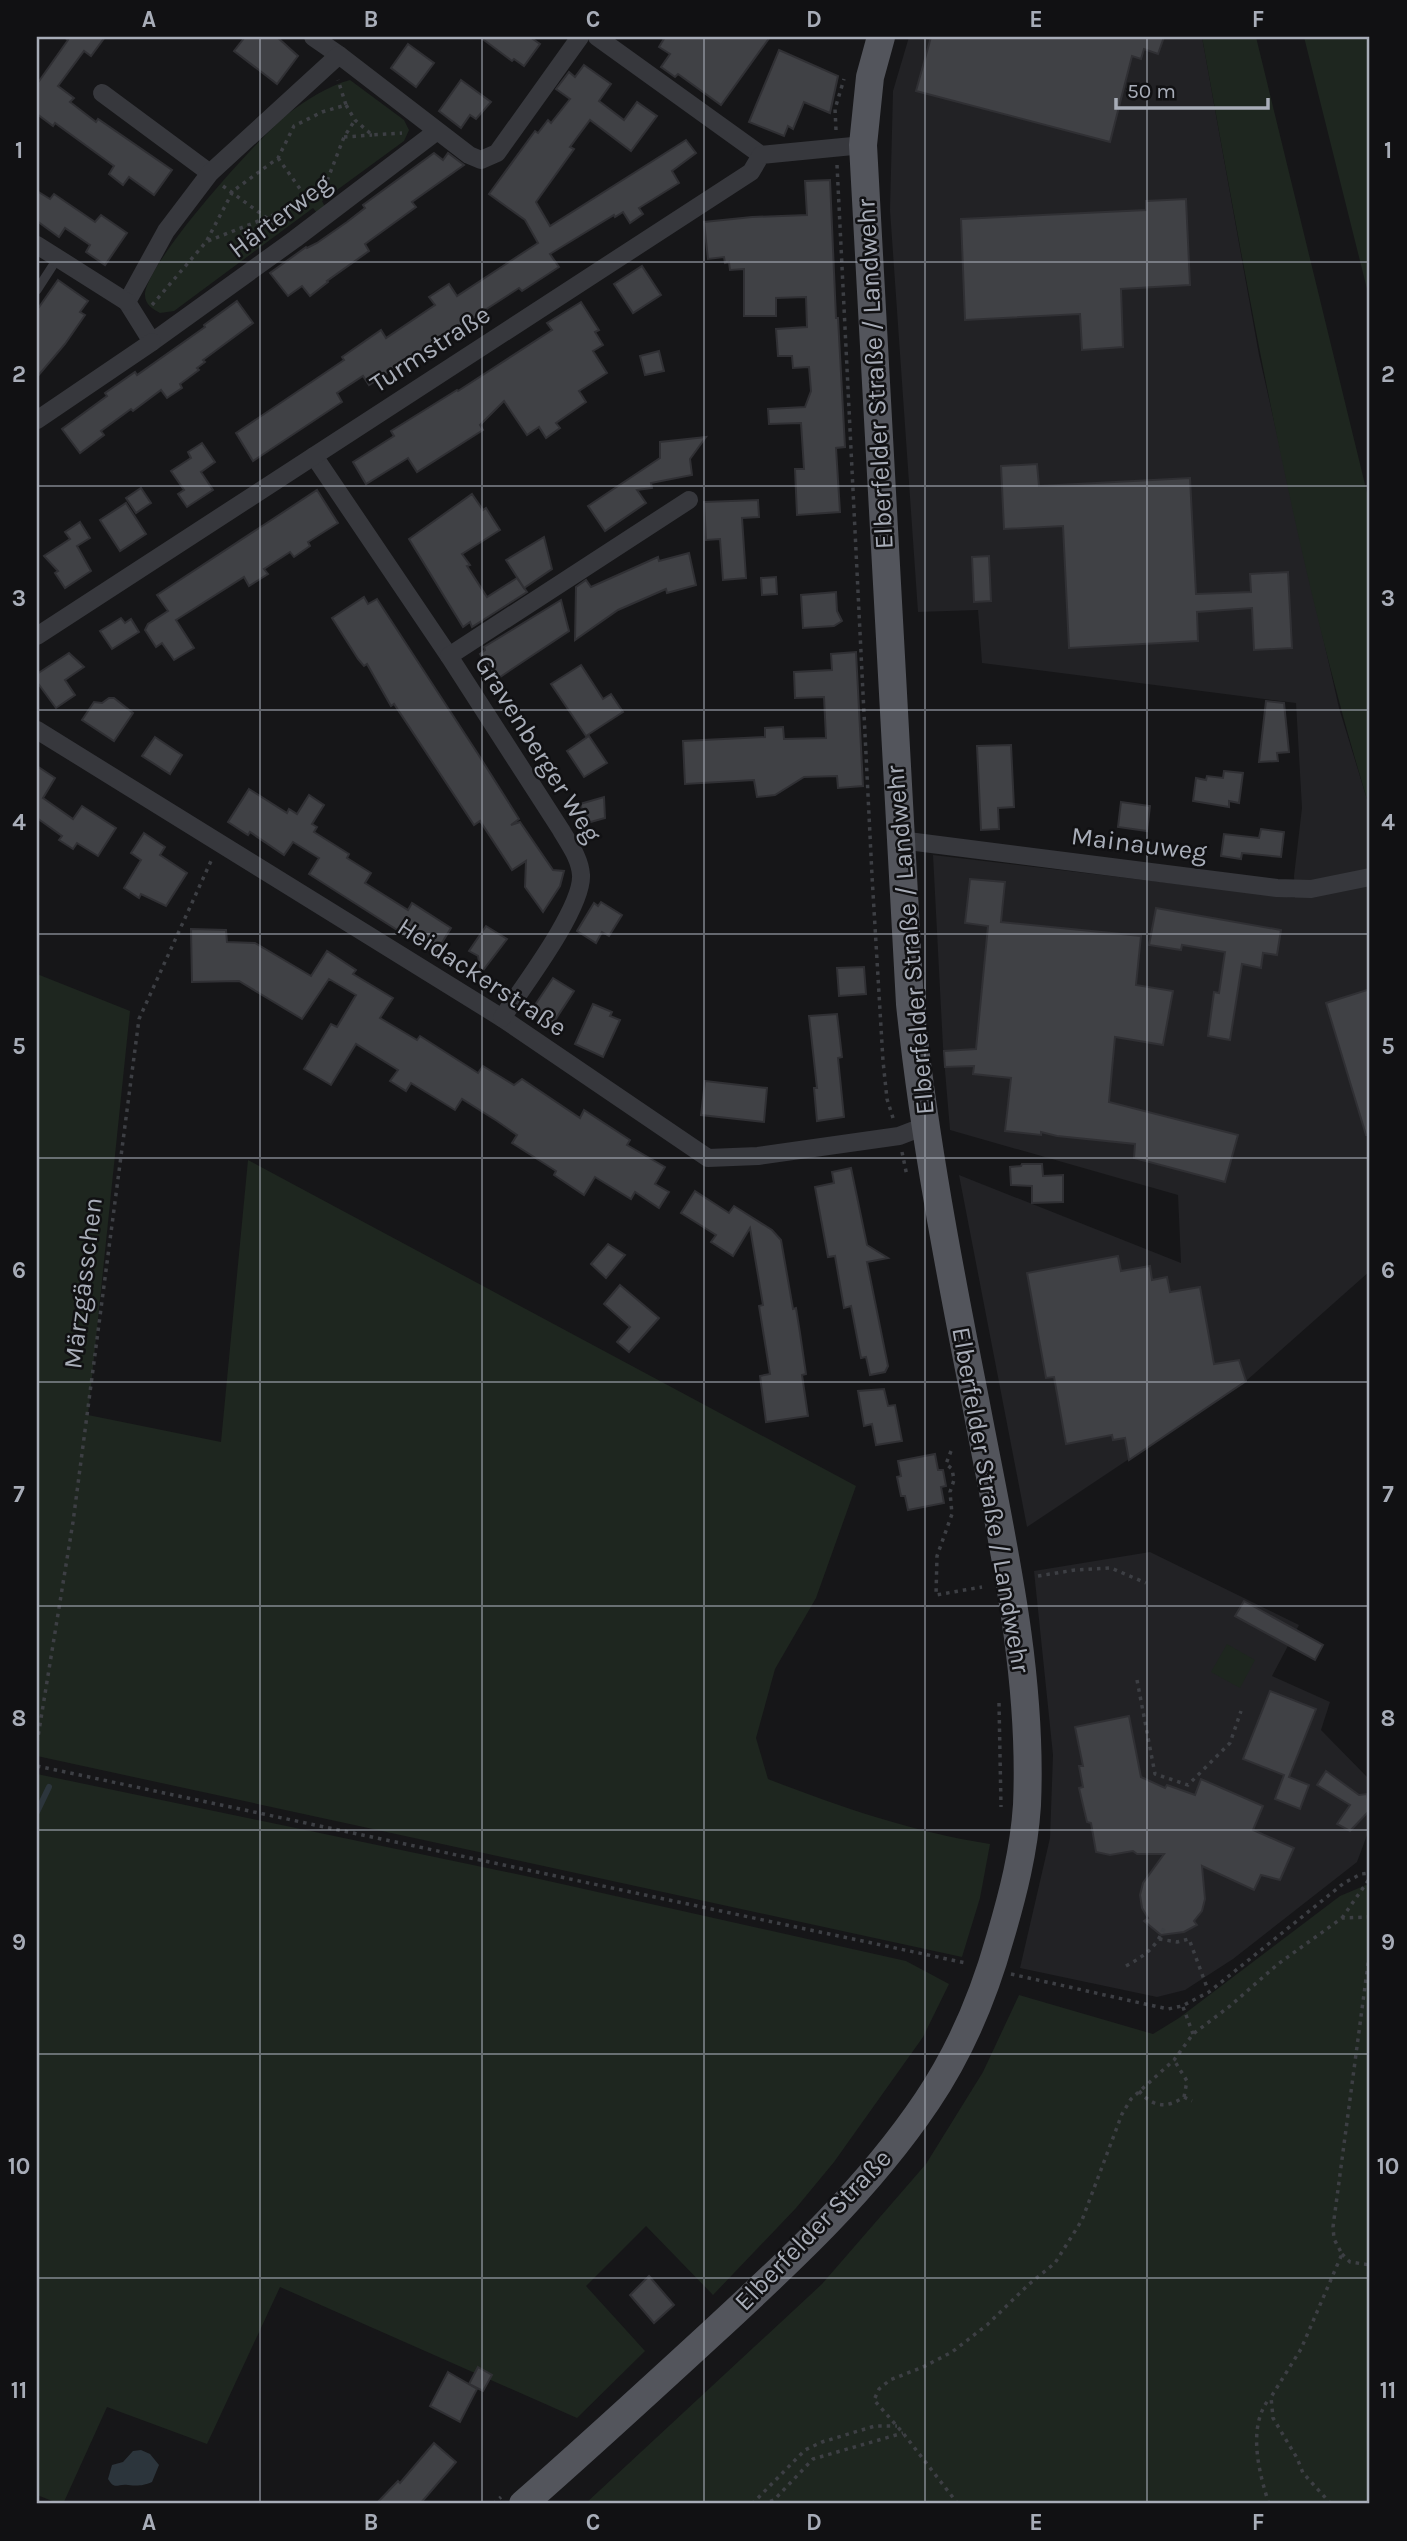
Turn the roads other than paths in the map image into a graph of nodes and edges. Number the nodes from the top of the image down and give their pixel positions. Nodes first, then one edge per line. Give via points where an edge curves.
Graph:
1 (313, 37) edge
2 (580, 37) edge
3 (597, 37) edge
4 (881, 37) edge
5 (336, 58) junction
6 (102, 93) dead end
7 (437, 131) junction
8 (850, 147) junction
9 (761, 155) junction
10 (210, 173) junction
11 (37, 245) edge
12 (57, 260) junction
13 (37, 290) edge
14 (127, 302) junction
15 (152, 342) junction
16 (37, 420) edge
17 (314, 456) junction
18 (689, 500) dead end
19 (37, 636) edge
20 (449, 656) junction
21 (37, 730) edge
22 (900, 840) junction
23 (1370, 877) edge
24 (502, 1018) junction
25 (925, 1126) junction
26 (1026, 1727) joint
27 (513, 2500) edge

1 - 5 street
2 - 7 street via 497,153 481,160
3 - 9 street
4 - 8 main road, Elberfelder Straße / Landwehr
5 - 7 street
5 - 10 street
6 - 10 street
7 - 15 street, Härterweg
8 - 9 street
8 - 22 main road, Elberfelder Straße / Landwehr
9 - 17 street, Turmstraße via 751,172
10 - 14 street via 166,231
11 - 12 street
12 - 13 lane
12 - 14 street
14 - 15 street
15 - 16 street, Härterweg
17 - 19 street, Turmstraße
17 - 20 street, Gravenberger Weg
18 - 20 street, Gravenberger Weg
20 - 24 street, Gravenberger Weg via 576,855 581,876 576,899 555,937
21 - 24 street, Heidackerstraße
22 - 23 street, Mainauweg via 1277,888 1311,889
22 - 25 main road, Elberfelder Straße / Landwehr via 910,1004
24 - 25 street, Heidackerstraße via 708,1158 758,1156 898,1136
25 - 26 main road, Elberfelder Straße / Landwehr via 1011,1588
26 - 27 main road, Elberfelder Straße via 1027,1806 1007,1973 929,2098 848,2200 769,2280

